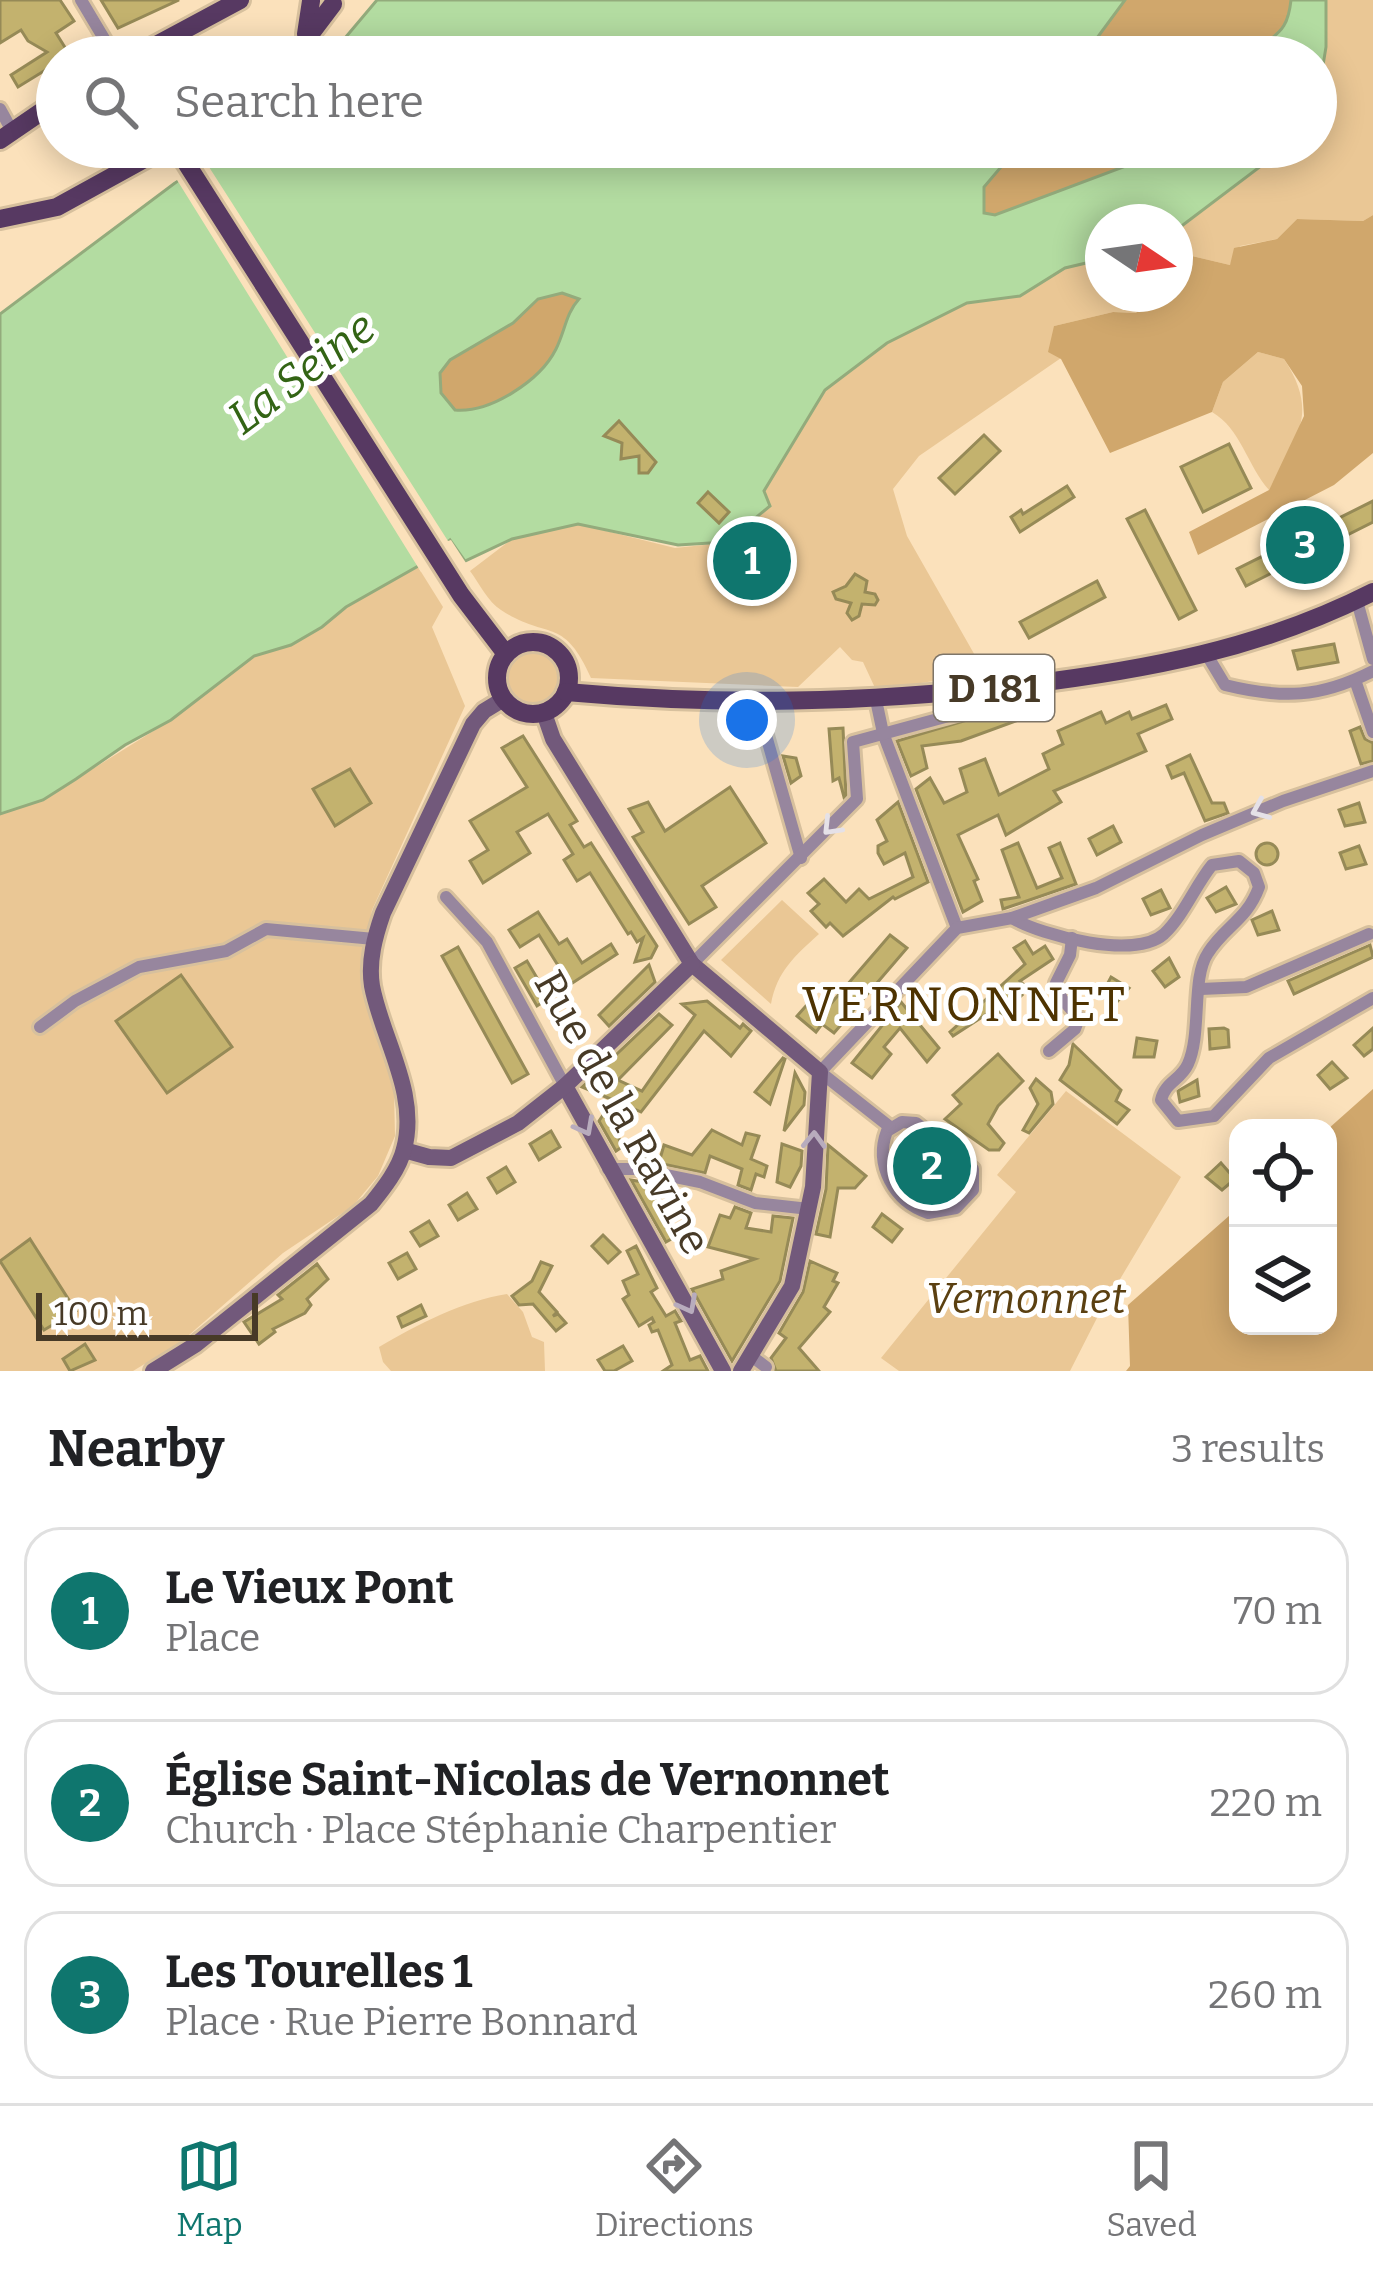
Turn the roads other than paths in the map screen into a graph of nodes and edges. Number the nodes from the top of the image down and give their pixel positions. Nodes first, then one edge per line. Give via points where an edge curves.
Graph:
1 (81, 0) edge
2 (237, 1) edge
3 (310, 1) edge
4 (336, 2) edge
5 (104, 36) edge
6 (173, 36) edge
7 (304, 36) edge
8 (310, 36) edge
9 (0, 109) edge
10 (36, 115) edge
11 (6, 135) edge
12 (129, 168) edge
13 (189, 168) edge
14 (2, 216) edge
15 (1365, 596) edge
16 (506, 654) junction
17 (1207, 655) junction
18 (1373, 658) edge
19 (1373, 671) edge
20 (1355, 680) junction
21 (1006, 686) junction
22 (566, 692) junction
23 (502, 700) junction
24 (876, 700) junction
25 (764, 704) junction
26 (544, 713) junction
27 (1373, 732) edge
28 (883, 733) junction
29 (1373, 771) edge
30 (801, 858) junction
31 (446, 897) dead end
32 (1012, 918) junction
33 (957, 928) junction
34 (1369, 934) dead end
35 (1072, 938) junction
36 (374, 939) junction
37 (692, 964) junction
38 (1201, 989) junction
39 (1373, 998) edge
40 (40, 1027) dead end
41 (1049, 1051) dead end
42 (820, 1072) junction
43 (565, 1086) junction
44 (890, 1127) junction
45 (404, 1150) junction
46 (608, 1169) junction
47 (808, 1208) junction
48 (746, 1363) edge
49 (766, 1367) dead end
50 (153, 1371) edge
51 (723, 1371) edge

1 - 5 street
2 - 6 main road
3 - 4 main road
3 - 7 main road
4 - 8 main road
9 - 11 street
10 - 11 main road
12 - 14 main road via 71,201
13 - 16 main road
15 - 17 main road, D 181
15 - 18 street
16 - 22 main road via 527,642 552,647 567,667
16 - 23 main road via 497,674
17 - 20 street via 1225,685 1258,693 1313,695
17 - 21 main road, D 181
19 - 20 street
20 - 27 street
21 - 24 main road, D 181
21 - 28 street via 982,707
22 - 25 main road, D 181
22 - 26 main road
23 - 26 main road via 523,713
23 - 36 main road via 473,724
24 - 25 main road, D 181
24 - 28 street
25 - 30 street via 764,732
26 - 37 main road
28 -> 30 street via 853,742 857,799
28 - 33 street
29 -> 32 street via 1282,801
30 - 37 street
31 - 43 street, Rue de la Ravine via 487,942
32 - 33 street
32 - 35 street
33 - 42 street
34 - 38 street via 1246,987
35 - 38 street via 1140,945 1160,938 1212,865 1239,861 1259,887 1238,924 1204,958
35 - 41 street via 1056,982 1079,1018
36 - 40 street via 266,928 226,952 139,967
36 - 45 main road via 372,986 404,1089
37 - 42 main road
37 - 43 main road
38 - 39 street via 1187,1068 1163,1088 1161,1100 1178,1121 1214,1116 1269,1058
42 - 44 street
47 -> 42 main road
43 - 45 main road via 518,1123 451,1158
43 -> 46 main road, Rue de la Ravine
44 - 44 street via 884,1163 903,1199 928,1214 968,1199 973,1169 916,1123
45 - 50 main road via 371,1204
46 - 47 street
46 -> 51 main road, Rue de la Ravine
47 - 48 main road via 792,1286
48 - 49 street

